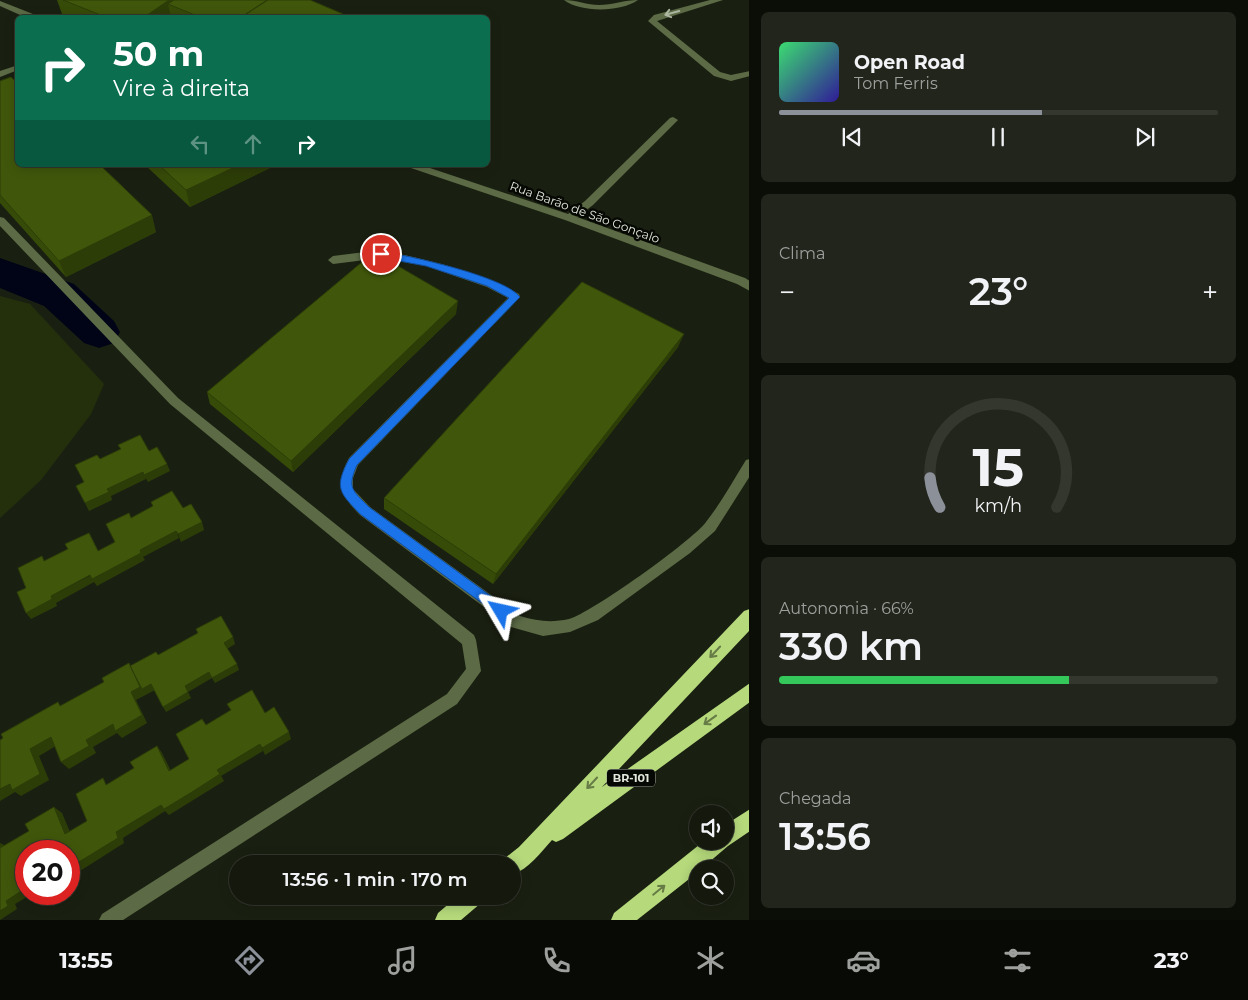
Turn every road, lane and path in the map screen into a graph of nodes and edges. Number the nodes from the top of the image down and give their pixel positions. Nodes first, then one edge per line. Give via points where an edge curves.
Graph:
1 (568, 0) edge
2 (634, 0) edge
3 (719, 0) edge
4 (0, 3) edge
5 (29, 15) edge
6 (15, 68) edge
7 (749, 73) edge
8 (0, 74) edge
9 (673, 120) dead end
10 (417, 167) edge
11 (569, 218) junction
12 (0, 220) edge
13 (333, 260) dead end
14 (749, 287) edge
15 (749, 464) edge
16 (749, 616) edge
17 (749, 691) edge
18 (749, 818) edge
19 (734, 830) edge
20 (709, 850) edge
21 (521, 857) edge
22 (521, 858) edge
23 (464, 905) edge
24 (108, 920) edge
25 (446, 920) edge
26 (621, 920) edge

1 - 2 street via 596,9
3 -> 7 street via 652,21 716,74 731,78
4 - 5 street
6 - 8 street
9 - 11 street via 589,203
10 - 11 street, Rua Barão de São Gonçalo
11 - 14 street, Rua Barão de São Gonçalo
12 - 24 street via 174,401 469,640 474,671 452,699
13 - 15 street via 381,254 427,263 490,284 515,297 353,462 345,480 348,494 364,510 516,622 543,630 570,625 593,615 685,549 710,527
16 -> 21 highway
17 -> 22 highway, BR-101
18 - 19 highway
26 -> 20 highway
23 - 25 highway

